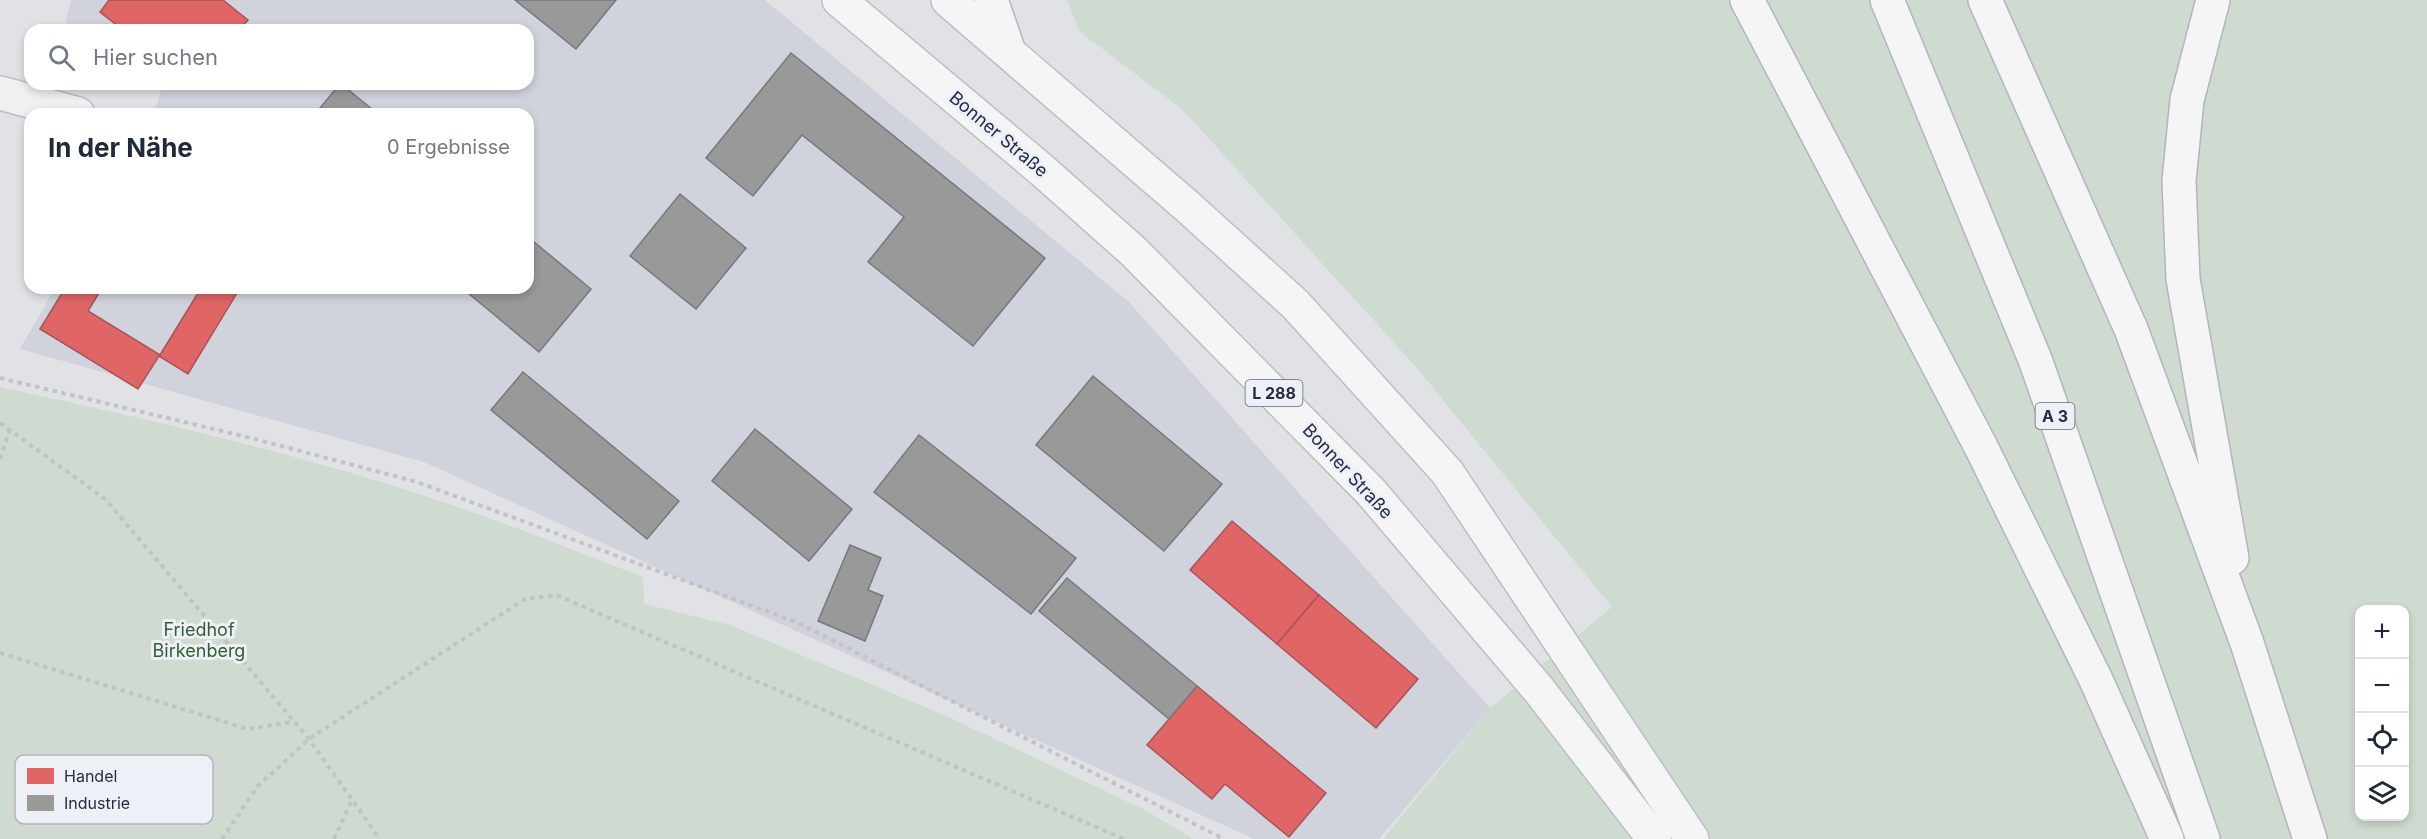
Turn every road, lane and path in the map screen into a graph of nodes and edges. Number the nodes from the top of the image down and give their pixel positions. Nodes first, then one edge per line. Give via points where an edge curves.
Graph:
1 (839, 0) edge
2 (948, 0) edge
3 (991, 0) edge
4 (1747, 0) edge
5 (1887, 0) edge
6 (1985, 0) edge
7 (2213, 0) edge
8 (1009, 52) junction
9 (0, 93) edge
10 (56, 108) edge
11 (0, 378) edge
12 (0, 423) edge
13 (10, 429) junction
14 (0, 459) edge
15 (2247, 643) junction
16 (0, 653) edge
17 (294, 722) junction
18 (309, 740) junction
19 (352, 800) junction
20 (222, 839) edge
21 (334, 839) edge
22 (380, 839) edge
23 (1124, 839) edge
24 (1224, 839) edge
25 (1654, 839) edge
26 (1692, 839) edge
27 (2167, 839) edge
28 (2203, 839) edge
29 (2310, 839) edge

1 - 25 main road, Bonner Straße / L 288 via 1134,252 1371,492 1539,690
2 - 8 main road
3 - 8 main road
4 - 27 main road via 1981,447 2096,680
5 - 28 main road, A 3 via 2036,362
6 - 15 main road via 2131,329
7 - 15 main road via 2187,100 2179,181 2183,279
8 - 26 main road via 1295,304 1447,472
9 - 10 street
11 - 24 path via 417,482 796,622
12 - 13 path
13 - 14 path
13 - 17 path via 105,499
15 - 29 main road
16 - 17 path via 248,729
17 - 18 path
18 - 19 path
18 - 20 path via 258,786
18 - 23 path via 525,599 556,595
19 - 21 path
19 - 22 path

